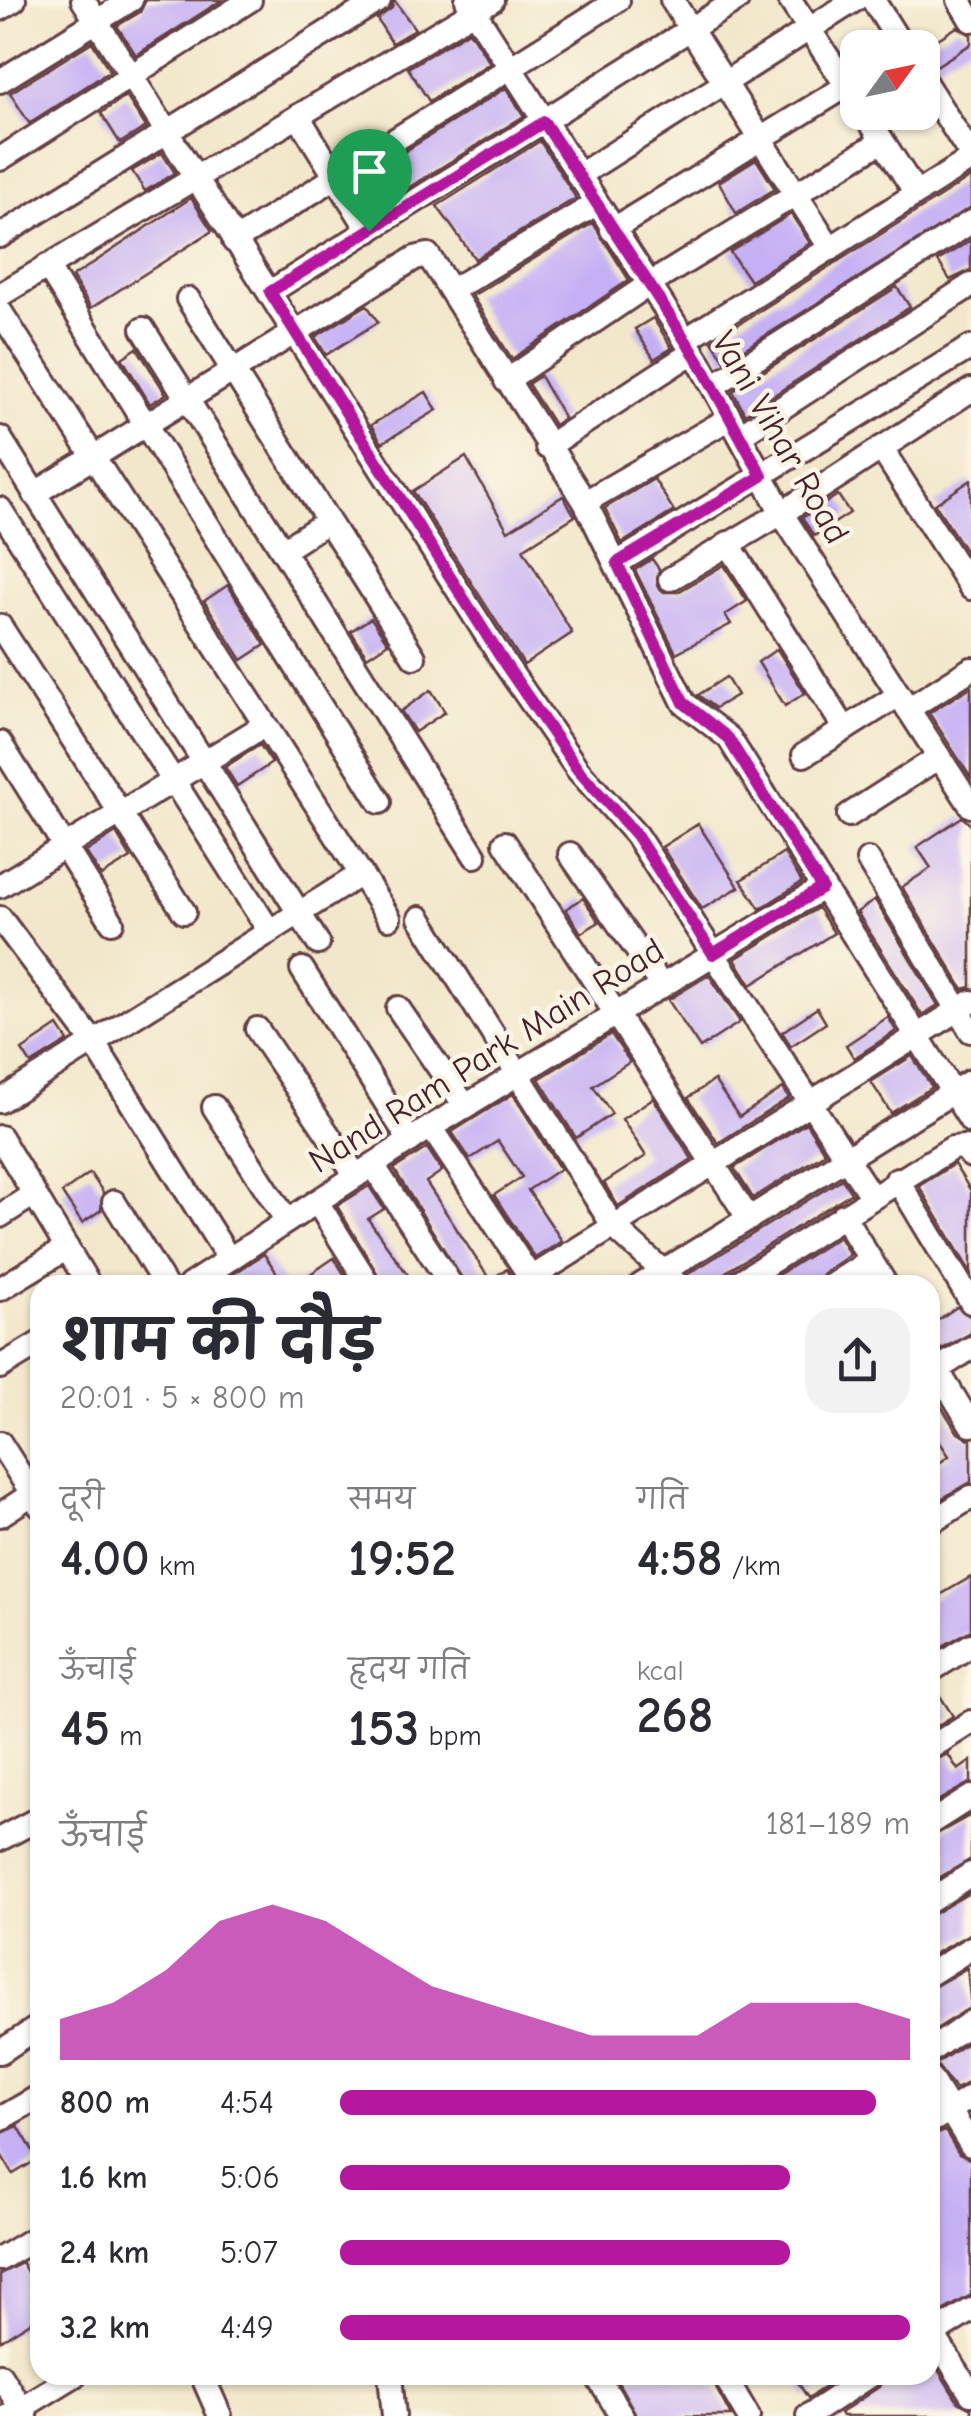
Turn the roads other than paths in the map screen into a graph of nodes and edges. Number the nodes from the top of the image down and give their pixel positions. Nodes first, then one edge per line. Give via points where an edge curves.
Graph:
1 (14, 0) edge
2 (83, 0) edge
3 (132, 0) edge
4 (250, 0) edge
5 (378, 0) edge
6 (618, 0) edge
7 (672, 0) edge
8 (738, 0) edge
9 (790, 0) edge
10 (855, 0) edge
11 (873, 0) edge
12 (959, 0) edge
13 (478, 4) edge
14 (0, 9) edge
15 (971, 20) edge
16 (97, 22) junction
17 (691, 29) junction
18 (809, 29) junction
19 (892, 30) edge
20 (510, 67) junction
21 (840, 71) edge
22 (130, 76) junction
23 (0, 81) edge
24 (726, 83) junction
25 (840, 97) edge
26 (940, 107) edge
27 (298, 116) junction
28 (544, 122) junction
29 (876, 130) edge
30 (166, 132) junction
31 (761, 138) junction
32 (882, 140) junction
33 (971, 157) edge
34 (0, 159) edge
35 (578, 176) junction
36 (336, 177) junction
37 (194, 178) junction
38 (916, 193) junction
39 (796, 194) junction
40 (596, 204) junction
41 (971, 222) edge
42 (612, 230) junction
43 (369, 231) junction
44 (0, 236) edge
45 (234, 241) junction
46 (831, 249) junction
47 (47, 266) junction
48 (648, 285) junction
49 (971, 285) edge
50 (452, 290) junction
51 (270, 292) junction
52 (0, 295) edge
53 (188, 299) dead end
54 (0, 311) edge
55 (142, 329) dead end
56 (298, 333) junction
57 (689, 346) junction
58 (971, 346) edge
59 (234, 373) junction
60 (506, 381) junction
61 (713, 386) junction
62 (971, 390) edge
63 (189, 402) junction
64 (735, 427) junction
65 (147, 428) junction
66 (0, 438) edge
67 (547, 447) junction
68 (882, 448) junction
69 (93, 460) junction
70 (762, 476) junction
71 (34, 494) junction
72 (585, 502) junction
73 (0, 509) edge
74 (782, 513) junction
75 (328, 521) junction
76 (728, 543) junction
77 (284, 550) junction
78 (617, 563) junction
79 (968, 578) edge
80 (670, 579) dead end
81 (0, 626) edge
82 (414, 657) dead end
83 (971, 670) edge
84 (903, 702) junction
85 (265, 724) junction
86 (845, 729) junction
87 (0, 743) edge
88 (804, 755) dead end
89 (939, 758) junction
90 (205, 761) junction
91 (171, 782) junction
92 (380, 802) dead end
93 (971, 806) edge
94 (120, 814) junction
95 (849, 815) dead end
96 (504, 843) dead end
97 (64, 848) junction
98 (570, 854) dead end
99 (475, 856) dead end
100 (868, 860) dead end
101 (361, 874) junction
102 (0, 886) edge
103 (822, 888) junction
104 (297, 910) junction
105 (184, 912) dead end
106 (0, 918) edge
107 (389, 918) dead end
108 (420, 918) dead end
109 (112, 922) dead end
110 (270, 932) junction
111 (318, 943) dead end
112 (713, 954) junction
113 (302, 969) dead end
114 (662, 986) junction
115 (964, 1006) edge
116 (398, 1008) dead end
117 (614, 1016) junction
118 (257, 1029) dead end
119 (971, 1031) edge
120 (916, 1035) junction
121 (94, 1042) junction
122 (518, 1076) junction
123 (962, 1087) edge
124 (0, 1101) edge
125 (810, 1102) junction
126 (466, 1106) junction
127 (214, 1107) dead end
128 (971, 1121) edge
129 (431, 1127) junction
130 (0, 1138) edge
131 (410, 1140) junction
132 (971, 1156) edge
133 (846, 1158) junction
134 (6, 1163) edge
135 (712, 1164) junction
136 (365, 1170) junction
137 (897, 1179) junction
138 (34, 1194) junction
139 (871, 1196) junction
140 (114, 1202) dead end
141 (317, 1202) junction
142 (843, 1215) junction
143 (0, 1216) edge
144 (748, 1220) junction
145 (287, 1221) junction
146 (614, 1226) junction
147 (67, 1248) junction
148 (871, 1260) junction
149 (222, 1271) edge
150 (84, 1275) edge
151 (160, 1275) edge
152 (363, 1275) edge
153 (444, 1275) edge
154 (521, 1275) edge
155 (535, 1275) edge
156 (669, 1275) edge
157 (676, 1275) edge
158 (750, 1275) edge
159 (848, 1275) edge
160 (880, 1275) edge
161 (0, 1289) edge
162 (971, 1302) edge
163 (971, 1348) edge
164 (30, 1349) edge
165 (940, 1363) edge
166 (0, 1366) edge
167 (940, 1379) edge
168 (971, 1425) edge
169 (0, 1442) edge
170 (30, 1490) edge
171 (971, 1497) edge
172 (30, 1502) edge
173 (0, 1514) edge
174 (940, 1517) edge
175 (971, 1645) edge
176 (940, 1665) edge
177 (971, 1722) edge
178 (940, 1742) edge
179 (971, 1797) edge
180 (940, 1817) edge
181 (30, 1823) edge
182 (0, 1838) edge
183 (971, 1874) edge
184 (940, 1894) edge
185 (971, 1948) edge
186 (940, 1968) edge
187 (971, 2022) edge
188 (30, 2032) edge
189 (940, 2044) edge
190 (0, 2052) edge
191 (971, 2097) edge
192 (30, 2102) edge
193 (940, 2116) edge
194 (0, 2119) edge
195 (971, 2144) edge
196 (30, 2239) edge
197 (4, 2248) edge
198 (971, 2310) edge
199 (940, 2330) edge
200 (940, 2347) edge
201 (0, 2375) edge
202 (60, 2385) edge
203 (206, 2385) edge
204 (391, 2385) edge
205 (602, 2385) edge
206 (730, 2385) edge
207 (837, 2385) edge
208 (971, 2394) edge
209 (18, 2413) edge
210 (819, 2413) edge
211 (220, 2416) edge
212 (394, 2416) edge
213 (622, 2416) edge
214 (748, 2416) edge

1 - 14 street
2 - 16 street
3 - 16 street
4 - 22 street
5 - 30 street
6 - 20 street
7 - 17 street
8 - 17 street
9 - 18 street
10 - 18 street
11 - 19 street
12 - 15 street
13 - 20 street, Vani Vihar Road
13 - 27 street
16 - 22 street
16 - 23 street
17 - 24 street
17 - 28 street
18 - 21 street
18 - 24 street
20 - 28 street, Vani Vihar Road
20 - 36 street
22 - 30 street
22 - 34 street
24 - 31 street
24 - 35 street
25 - 31 street
26 - 33 street
27 - 36 street
27 - 37 street
28 - 35 street, Vani Vihar Road
28 - 43 street
29 - 32 street
30 - 37 street
30 - 44 street
31 - 39 street
31 - 42 street
32 - 38 street
32 - 39 street
33 - 38 street
35 - 40 street, Vani Vihar Road
36 - 43 street
36 - 45 street
37 - 45 street
37 - 47 street
38 - 46 street
39 - 46 street
39 - 48 street
40 - 42 street, Vani Vihar Road
40 - 50 street
41 - 61 street
42 - 48 street, Vani Vihar Road
43 - 51 street
45 - 51 street
46 - 57 street
47 - 52 street
47 - 65 street
48 - 57 street, Vani Vihar Road
48 - 60 street
49 - 64 street
50 - 56 street via 422,255
50 - 60 street
51 - 56 street
53 - 59 street
54 - 69 street
55 - 63 street
56 - 59 street
56 - 112 street via 505,664 578,770 636,835
57 - 61 street, Vani Vihar Road
57 - 67 street
58 - 70 street
59 - 63 street
59 - 75 street
60 - 67 street
61 - 64 street, Vani Vihar Road
62 - 68 street
63 - 65 street
63 - 77 street
64 - 70 street, Vani Vihar Road
64 - 72 street
65 - 69 street
65 - 92 street
66 - 71 street
67 - 72 street
68 - 74 street
68 - 79 street
69 - 71 street
69 - 85 street
70 - 74 street, Vani Vihar Road
70 - 78 street
71 - 90 street
72 - 78 street
73 - 91 street
74 - 76 street
74 - 84 street, Vani Vihar Road
75 - 77 street
75 - 82 street
76 - 80 street
76 - 86 street
77 - 99 street
78 - 103 street via 684,703 728,738
81 - 94 street
83 - 84 street
84 - 86 street
84 - 89 street, Vani Vihar Road
85 - 90 street
85 - 101 street
86 - 88 street
87 - 97 street
89 - 93 street, Vani Vihar Road
89 - 95 street
90 - 91 street
90 - 104 street
91 - 94 street
91 - 110 street
94 - 97 street
94 - 105 street
96 - 117 street
97 - 102 street
97 - 109 street
98 - 114 street
100 - 115 street
101 - 104 street
101 - 107 street
103 - 112 street, Nand Ram Park Main Road
103 - 120 street
104 - 110 street
104 - 111 street
106 - 121 street
108 - 122 street
110 - 121 street
112 - 114 street, Nand Ram Park Main Road
112 - 125 street
113 - 131 street
114 - 117 street, Nand Ram Park Main Road
115 - 119 street
115 - 120 street
116 - 126 street
117 - 122 street, Nand Ram Park Main Road
117 - 135 street
118 - 136 street
120 - 123 street
120 - 125 street
121 - 124 street
121 - 149 street
122 - 126 street, Nand Ram Park Main Road
122 - 146 street
123 - 128 street
123 - 133 street
125 - 133 street
125 - 135 street
126 - 129 street, Nand Ram Park Main Road
127 - 145 street
129 - 131 street, Nand Ram Park Main Road
129 - 154 street
130 - 134 street
131 - 136 street, Nand Ram Park Main Road
132 - 137 street via 964,1147 952,1148
133 - 139 street
133 - 144 street
134 - 138 street
135 - 144 street
135 - 146 street
136 - 141 street, Nand Ram Park Main Road
136 - 153 street
137 - 139 street
137 - 162 street
138 - 143 street
138 - 147 street
139 - 142 street
140 - 151 street
141 - 145 street, Nand Ram Park Main Road
141 - 152 street
142 - 148 street
142 - 158 street
144 - 157 street
145 - 149 street, Nand Ram Park Main Road
146 - 155 street
146 - 156 street
147 - 150 street
147 - 161 street
148 - 159 street
148 - 160 street
163 - 165 street
164 - 166 street
167 - 168 street
169 - 170 street
171 - 174 street
172 - 173 street
175 - 176 street
177 - 178 street
179 - 180 street
181 - 182 street
183 - 184 street
185 - 186 street
187 - 189 street
188 - 190 street
191 - 193 street
192 - 194 street
193 - 195 street
196 - 197 street
198 - 199 street
200 - 208 street
201 - 209 street
202 - 209 street
203 - 211 street
204 - 212 street
205 - 213 street
206 - 214 street
207 - 210 street

